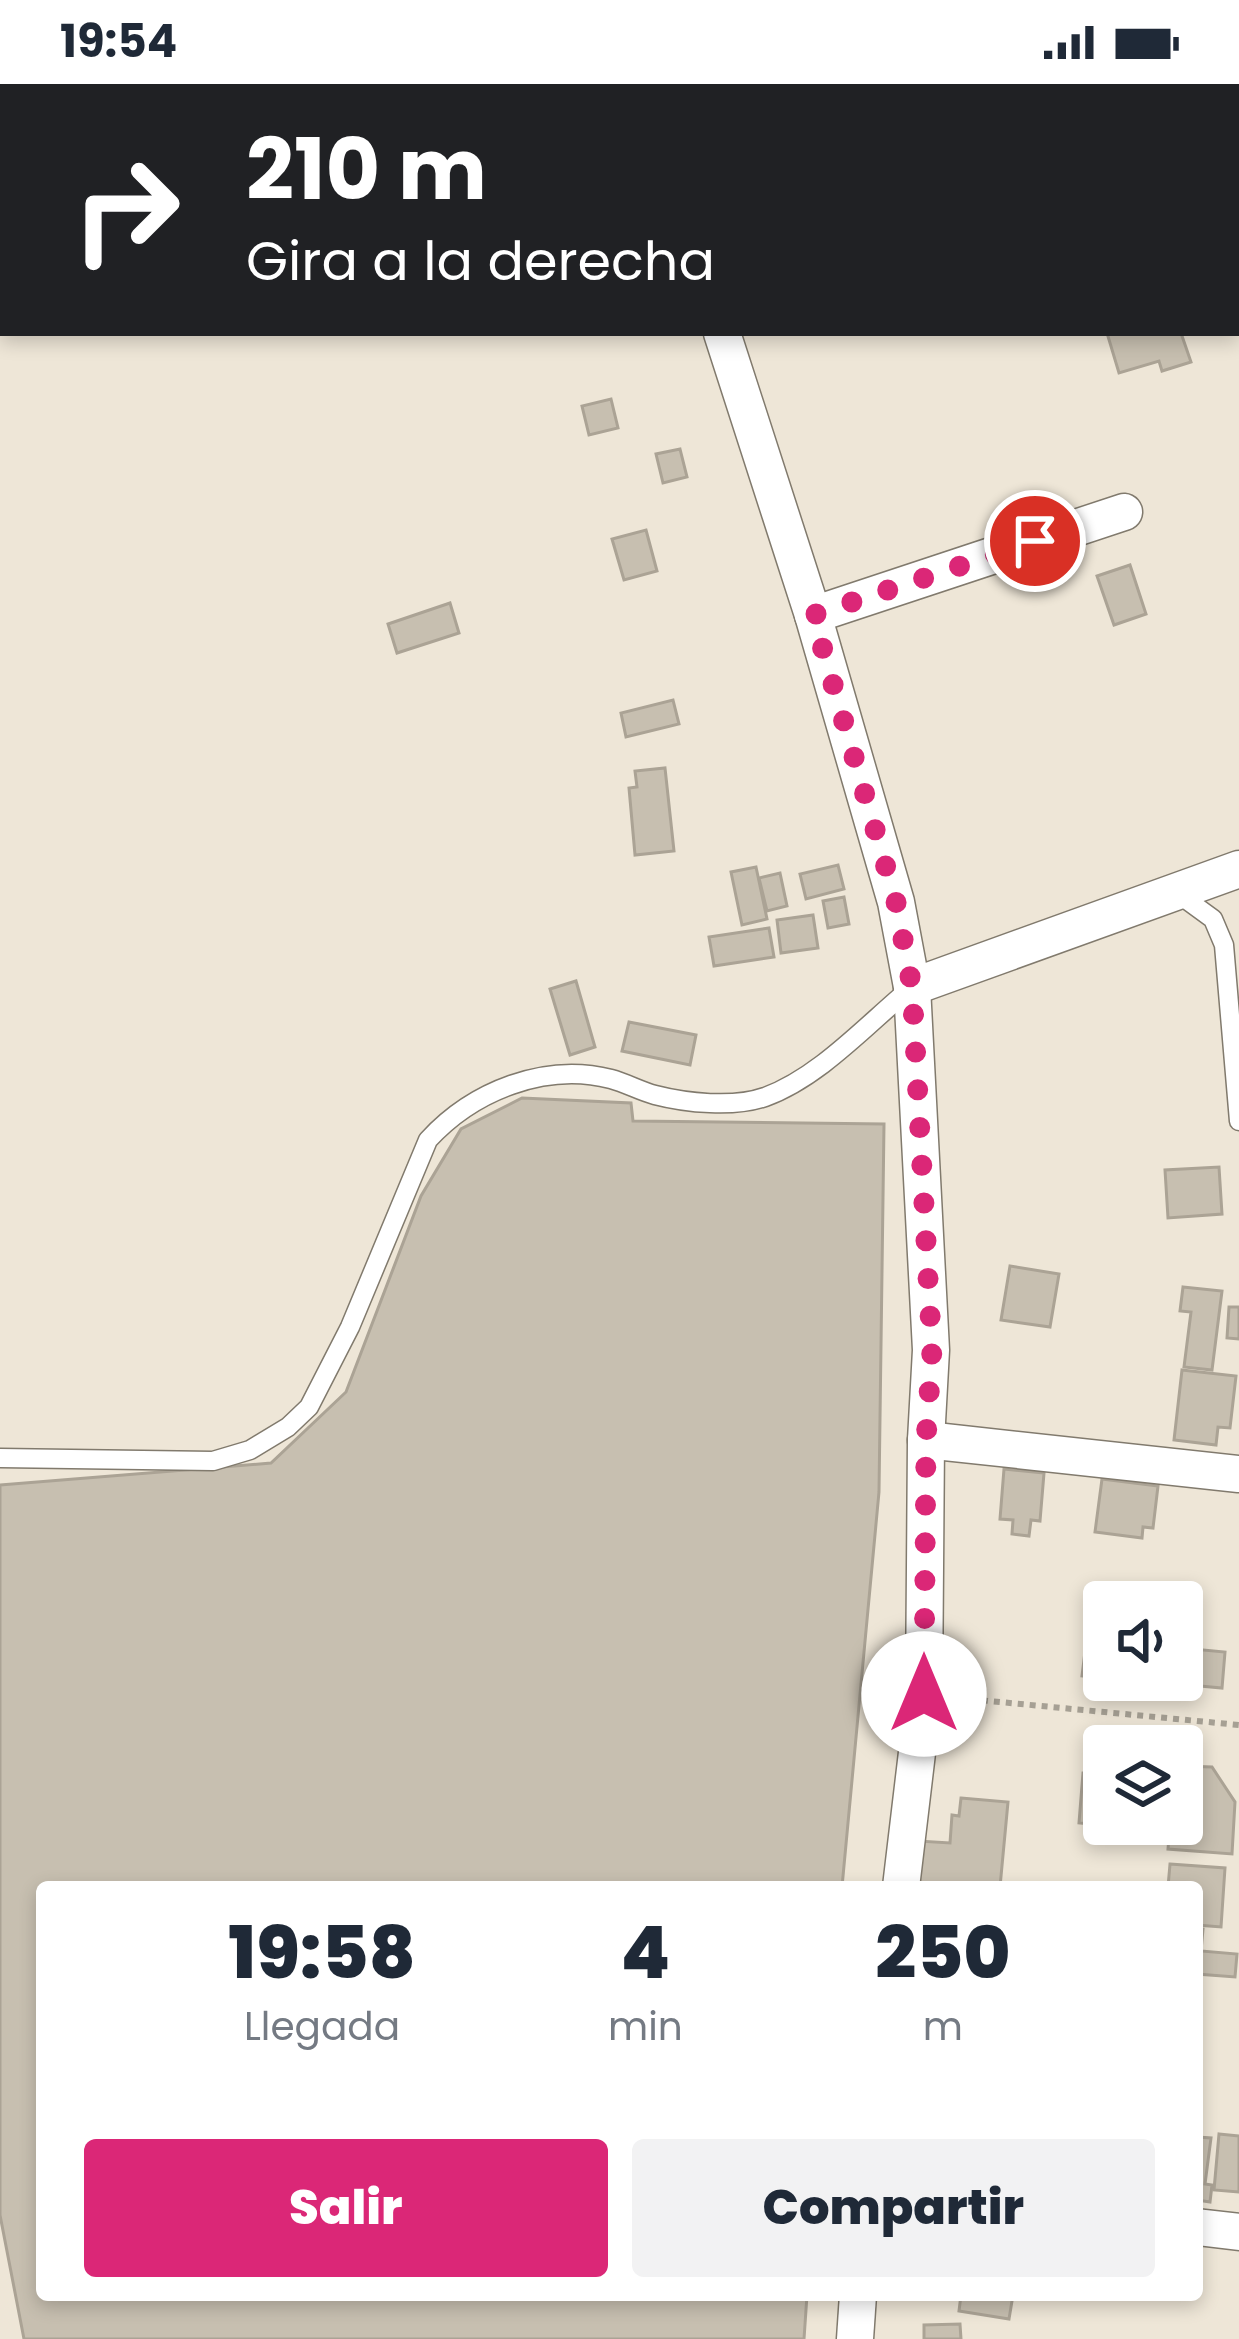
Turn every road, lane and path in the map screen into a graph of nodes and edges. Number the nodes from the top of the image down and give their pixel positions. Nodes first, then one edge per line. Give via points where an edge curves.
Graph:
1 (723, 336) edge
2 (1124, 512) dead end
3 (813, 615) junction
4 (1239, 869) edge
5 (1176, 892) junction
6 (912, 987) junction
7 (1239, 1121) edge
8 (926, 1440) junction
9 (0, 1458) edge
10 (1239, 1474) edge
11 (924, 1694) junction
12 (1239, 1725) edge
13 (902, 1881) edge
14 (1203, 2229) edge
15 (1239, 2232) edge
16 (858, 2301) edge
17 (855, 2339) edge

1 - 3 street
2 - 3 street
3 - 6 street via 896,902
4 - 5 street
5 - 6 street
5 - 7 lane via 1213,919 1225,945
6 - 8 street via 932,1350
6 - 9 lane via 805,1076 762,1098 711,1102 608,1078 556,1076 507,1084 446,1120 428,1140 310,1407 250,1450 213,1461
8 - 10 street
8 - 11 street
11 - 12 path
11 - 13 street
14 - 15 street
16 - 17 street

